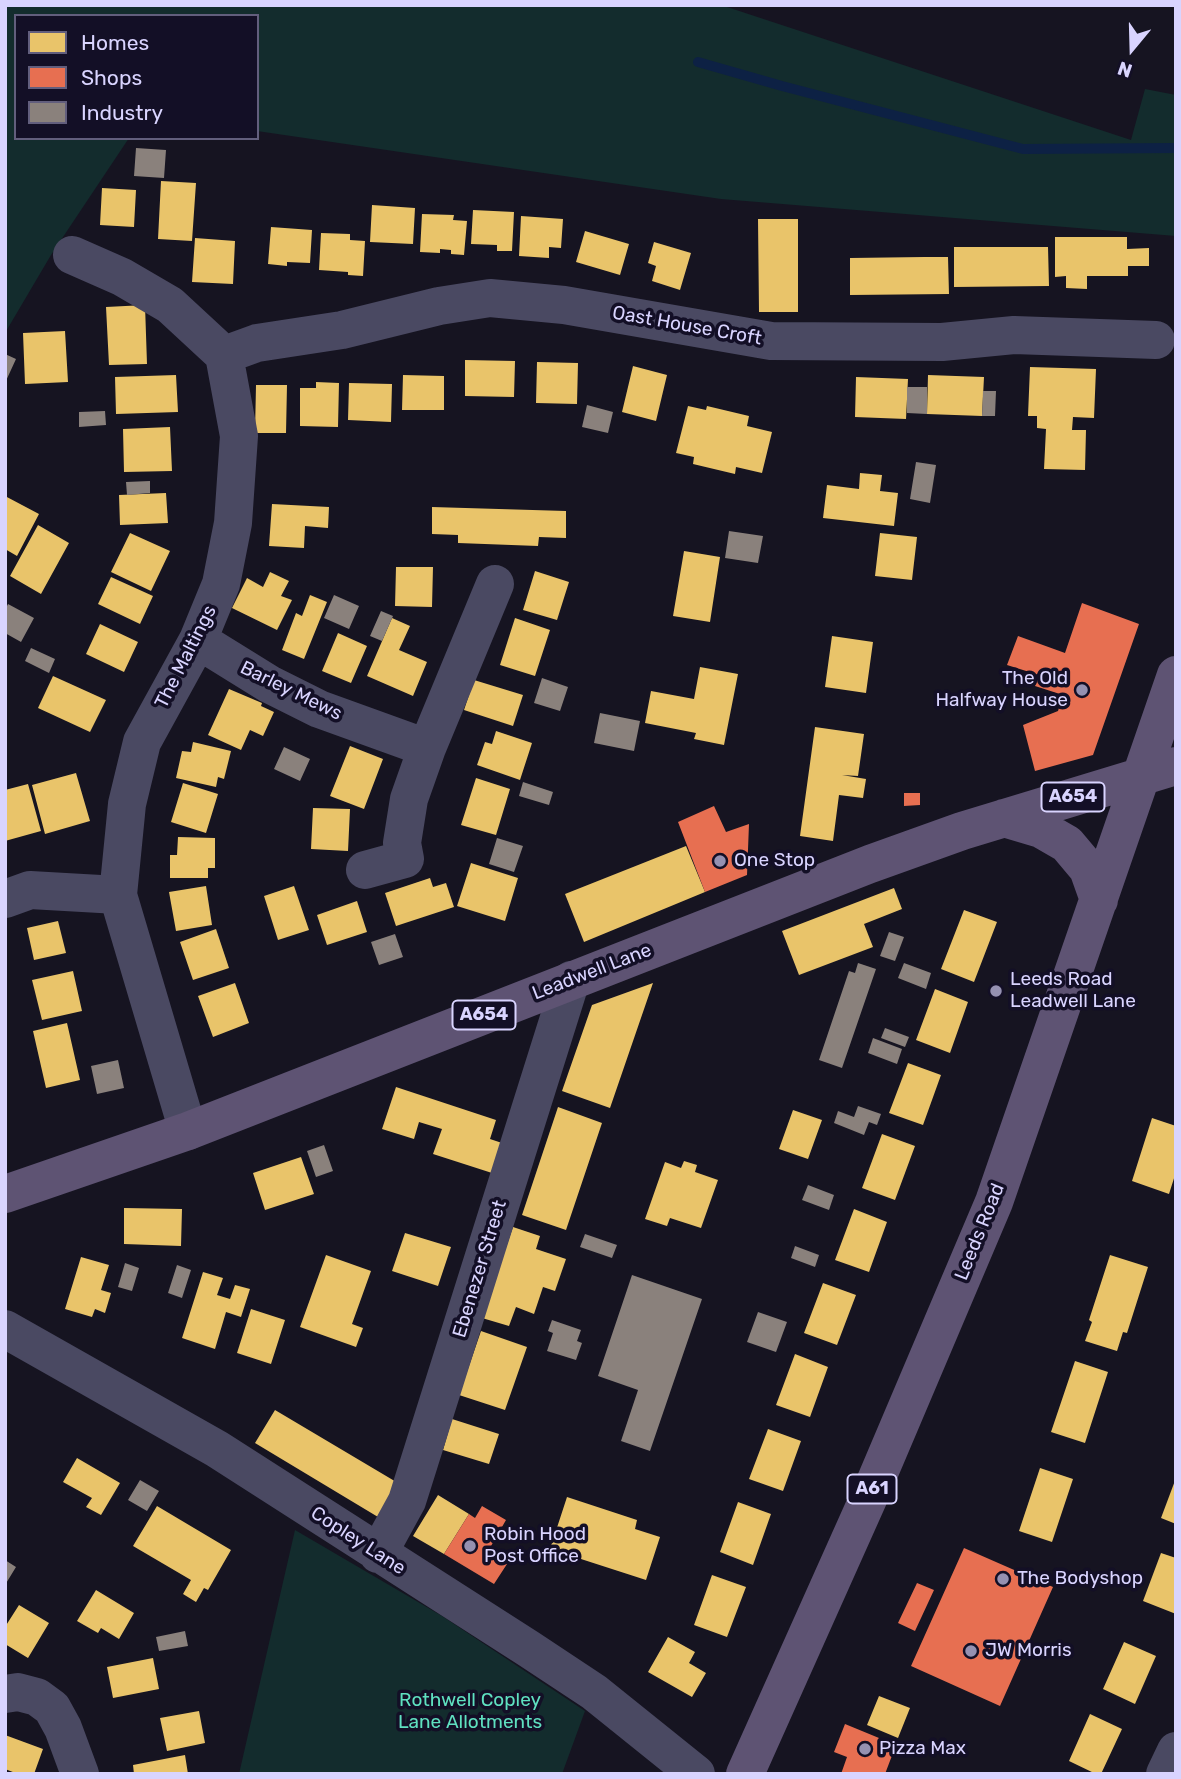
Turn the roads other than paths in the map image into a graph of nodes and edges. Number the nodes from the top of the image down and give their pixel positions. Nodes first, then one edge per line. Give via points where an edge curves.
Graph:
1 (72, 255) dead end
2 (1156, 340) dead end
3 (224, 355) junction
4 (495, 584) dead end
5 (198, 640) junction
6 (1176, 675) edge
7 (427, 748) junction
8 (1159, 771) edge
9 (1004, 818) junction
10 (365, 870) dead end
11 (117, 895) junction
12 (5, 899) edge
13 (1099, 900) junction
14 (571, 980) junction
15 (188, 1131) junction
16 (5, 1194) edge
17 (5, 1329) edge
18 (379, 1554) junction
19 (5, 1694) edge
20 (1176, 1751) edge
21 (80, 1774) edge
22 (696, 1774) edge
23 (744, 1774) edge
24 (1165, 1774) edge

1 - 3 street via 170,305
2 - 3 street, Oast House Croft via 1014,335 942,342 771,341 564,304 490,298 257,343
3 - 5 street, The Maltings via 239,436 233,523 222,584
4 - 7 street
5 - 7 street, Barley Mews via 319,709
5 - 11 street, The Maltings via 142,742 127,804
6 - 8 main road, Leeds Road / A61
7 - 10 street via 408,799 402,844 405,859
8 - 9 main road, Leadwell Lane / A654
8 - 13 main road, Leeds Road / A61
9 - 13 main road via 1041,829 1067,844 1088,869
9 - 14 main road, Leadwell Lane / A654 via 870,864
11 - 12 street via 30,890
11 - 15 street, The Maltings
13 - 23 main road, Leeds Road / A61 via 994,1202
14 - 15 main road, Leadwell Lane / A654
14 - 18 street, Ebenezer Street via 407,1501
15 - 16 main road, Leadwell Lane / A654
17 - 18 street, Copley Lane via 217,1449
18 - 22 street, Copley Lane via 594,1692
19 - 21 street via 37,1697 52,1707
20 - 24 street

